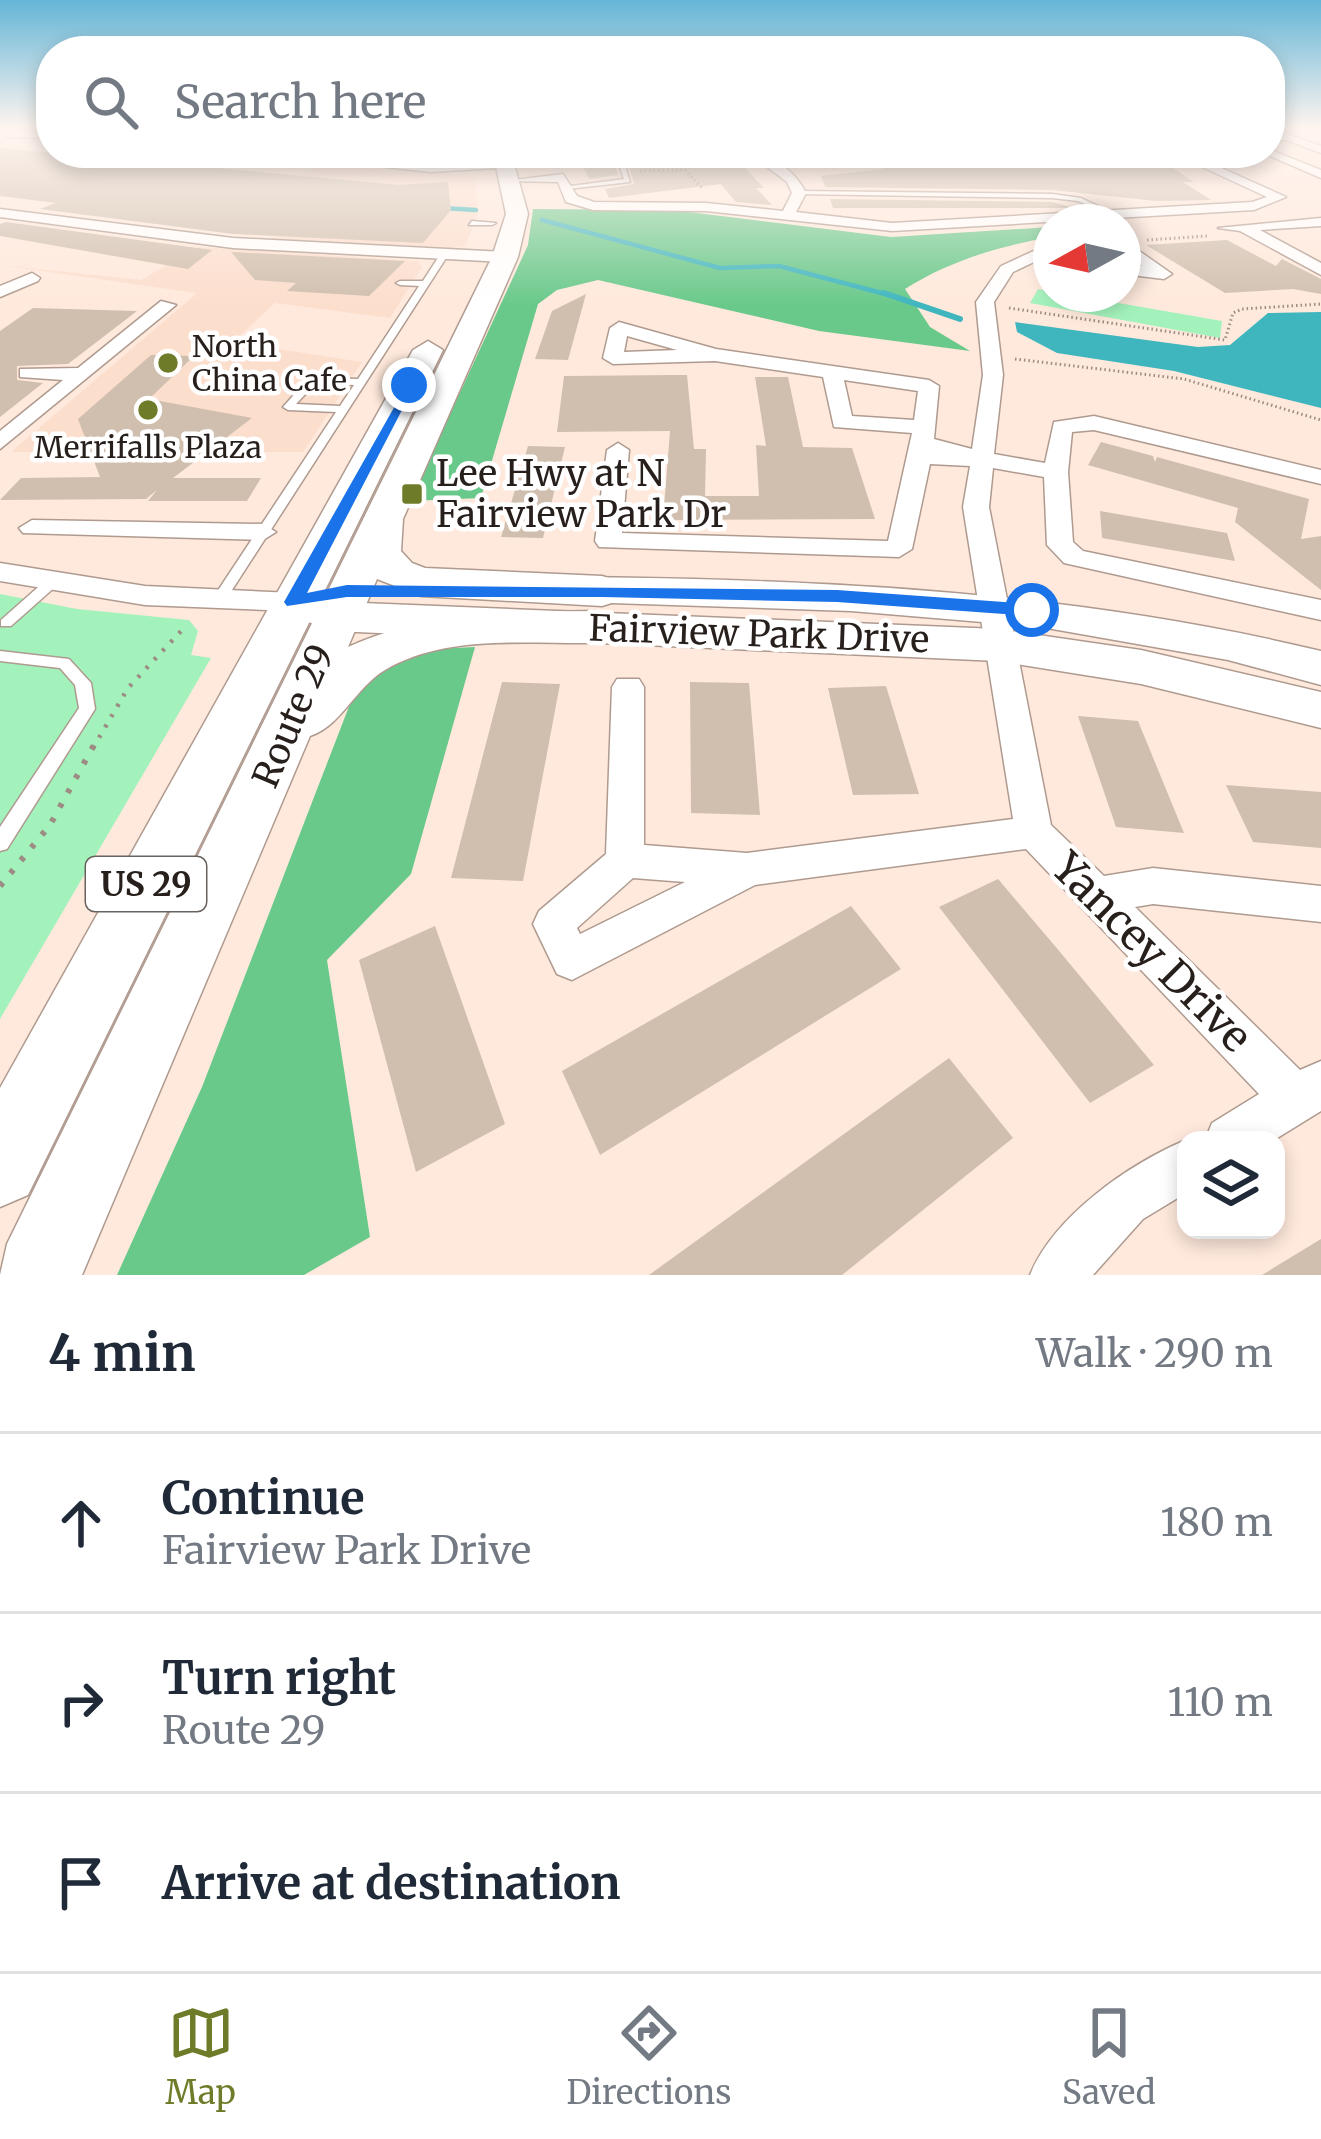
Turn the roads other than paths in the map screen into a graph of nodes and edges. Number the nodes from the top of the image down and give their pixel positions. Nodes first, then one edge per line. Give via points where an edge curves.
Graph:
1 (495, 188) edge
2 (503, 188) edge
3 (566, 188) edge
4 (795, 188) edge
5 (1257, 188) edge
6 (799, 193) junction
7 (1084, 204) edge
8 (0, 213) edge
9 (1141, 213) edge
10 (787, 216) junction
11 (1033, 219) edge
12 (1321, 221) edge
13 (1243, 227) junction
14 (1199, 230) dead end
15 (1141, 251) edge
16 (440, 253) junction
17 (492, 256) junction
18 (1033, 258) edge
19 (1321, 270) edge
20 (1141, 271) edge
21 (32, 278) dead end
22 (400, 283) dead end
23 (425, 284) junction
24 (0, 292) edge
25 (167, 304) dead end
26 (715, 355) dead end
27 (832, 372) junction
28 (27, 373) dead end
29 (83, 374) junction
30 (361, 382) junction
31 (343, 409) junction
32 (0, 442) edge
33 (922, 442) junction
34 (618, 450) dead end
35 (981, 459) junction
36 (1056, 472) junction
37 (1321, 477) edge
38 (383, 514) junction
39 (32, 528) dead end
40 (263, 532) junction
41 (0, 572) edge
42 (50, 584) junction
43 (218, 602) junction
44 (325, 603) junction
45 (599, 609) junction
46 (1321, 610) edge
47 (2, 625) edge
48 (995, 625) junction
49 (0, 656) edge
50 (1321, 668) edge
51 (628, 687) dead end
52 (1321, 710) edge
53 (258, 798) junction
54 (1034, 832) junction
55 (0, 843) edge
56 (625, 861) junction
57 (749, 869) junction
58 (1100, 895) junction
59 (1321, 904) edge
60 (1309, 1092) edge
61 (1244, 1131) edge
62 (0, 1167) edge
63 (1177, 1171) edge
64 (38, 1275) edge
65 (1057, 1275) edge

1 - 17 main road, Route 29 / US 29 via 482,223
2 - 17 main road, Route 29 / US 29 via 516,224
3 - 10 street via 571,199 593,206
4 - 6 street
5 - 9 street via 1279,197 1254,206
6 - 7 lane via 1066,197
6 - 10 street
8 - 16 street via 389,257
10 - 11 street via 892,227
12 - 13 street
13 - 14 street
13 - 19 street
15 - 20 street via 1164,274
16 - 17 street
16 - 23 lane
17 - 38 main road, Route 29 / US 29
17 - 44 main road, Route 29 / US 29
18 - 35 street, Yancey Drive via 996,278 985,304 993,375
21 - 24 street
22 - 23 lane
23 - 30 lane
25 - 29 street
26 - 27 street
27 - 33 street via 842,422
27 - 33 street via 928,386
28 - 29 street
29 - 32 street
30 - 31 lane
30 - 31 lane via 313,380 288,406
31 - 40 lane
33 - 34 street via 898,549 608,542
33 - 35 street
35 - 36 street
35 - 48 street, Yancey Drive via 977,533
36 - 37 street via 1062,428 1094,423
36 - 46 street via 1060,545 1073,557
38 - 44 main road, Route 29 / US 29
38 - 45 main road via 380,552 396,573
39 - 40 street
40 - 43 lane
41 - 42 street
42 - 43 street
42 - 47 lane
43 - 44 street
44 - 45 main road, Fairview Park Drive
44 - 53 main road, Route 29 / US 29
44 - 62 main road, Route 29 / US 29
45 - 48 main road, Fairview Park Drive
45 - 53 main road via 377,648 334,680
48 - 50 main road, Fairview Park Drive via 1168,632
48 - 52 main road, Fairview Park Drive
48 - 54 street, Yancey Drive
49 - 55 lane via 64,663 83,683 87,709
51 - 56 street
53 - 64 main road, Route 29 / US 29
54 - 57 street
54 - 58 street, Yancey Drive
56 - 57 street
56 - 57 street via 553,924 572,960
58 - 59 street via 1153,886
58 - 60 street, Yancey Drive
60 - 61 street, Yancey Drive
63 - 65 street via 1126,1201

